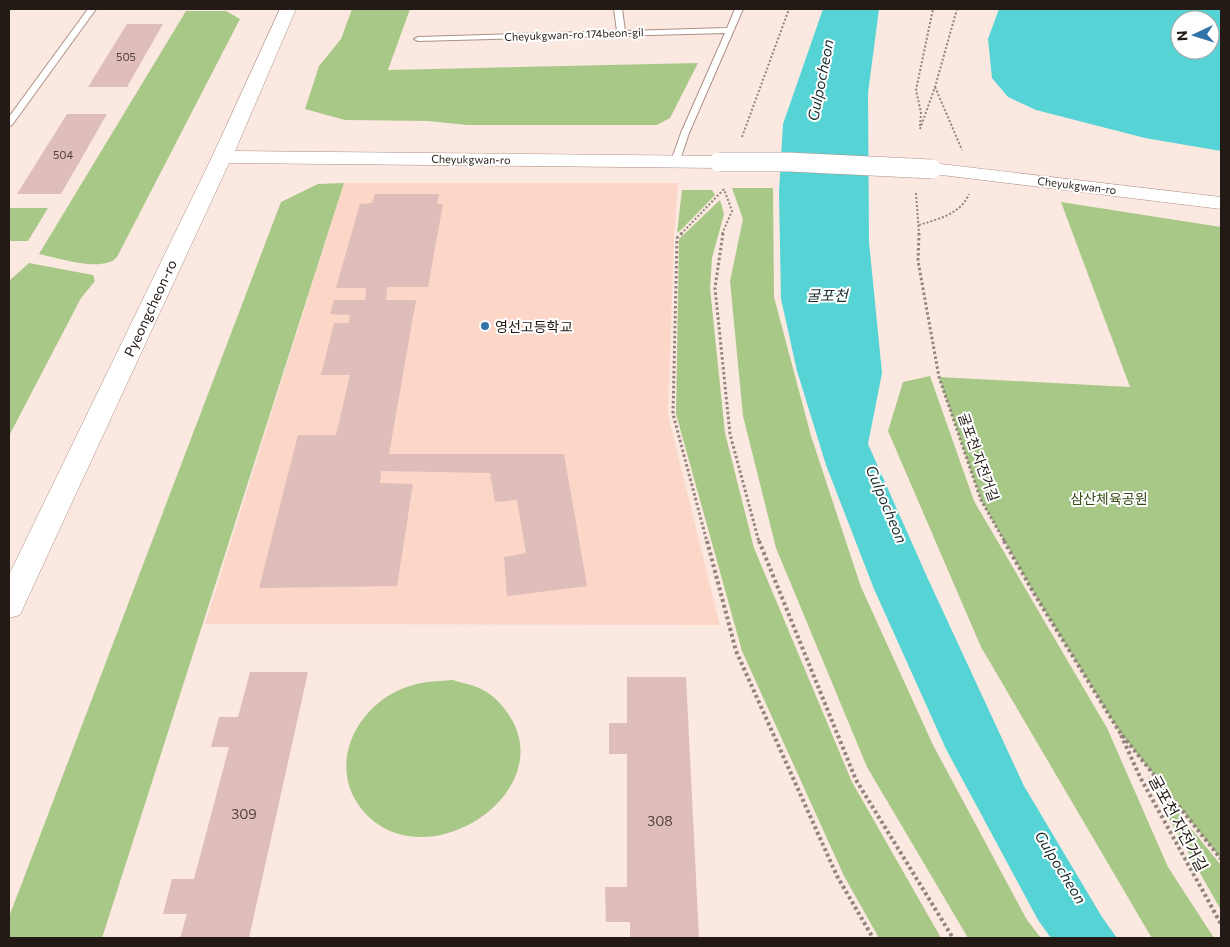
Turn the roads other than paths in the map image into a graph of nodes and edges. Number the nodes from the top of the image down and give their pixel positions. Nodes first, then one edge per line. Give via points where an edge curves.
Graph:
1 (92, 9) edge
2 (288, 9) edge
3 (618, 9) edge
4 (739, 9) edge
5 (730, 30) junction
6 (622, 33) junction
7 (418, 38) dead end
8 (9, 123) edge
9 (222, 157) junction
10 (676, 162) junction
11 (1221, 203) edge
12 (9, 606) edge

1 - 8 lane
2 - 9 street, Pyeongcheon-ro
3 - 6 lane
4 - 5 lane
5 - 6 lane, Cheyukgwan-ro 174beon-gil
5 - 10 lane via 685,133
6 - 7 lane, Cheyukgwan-ro 174beon-gil
9 - 10 street, Cheyukgwan-ro
9 - 12 street, Pyeongcheon-ro
10 - 11 street, Cheyukgwan-ro, bridge via 723,172 798,162 932,169

